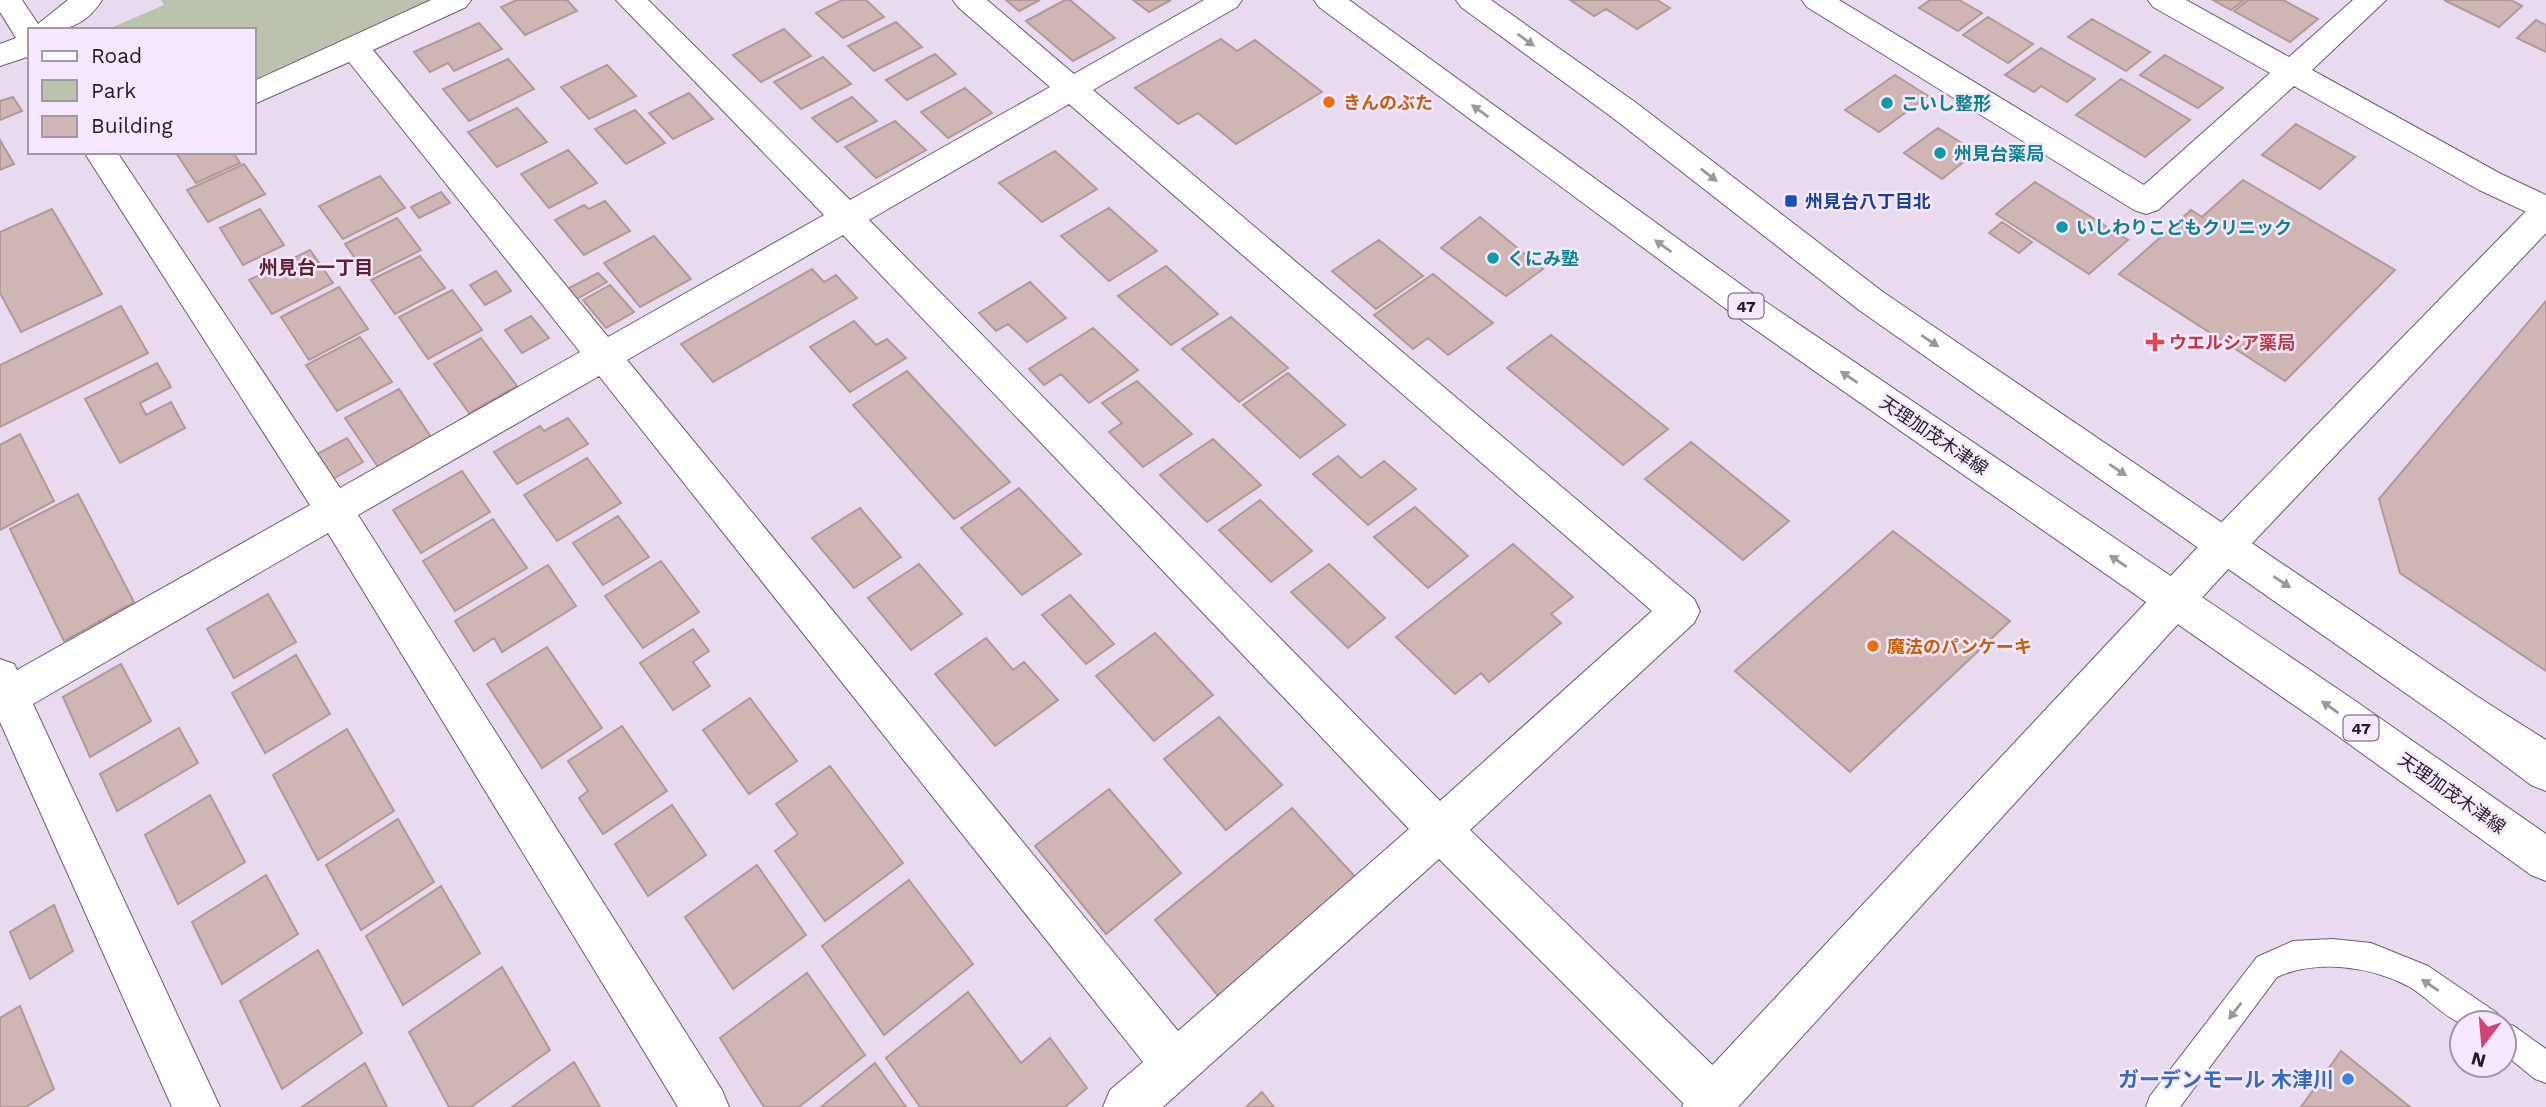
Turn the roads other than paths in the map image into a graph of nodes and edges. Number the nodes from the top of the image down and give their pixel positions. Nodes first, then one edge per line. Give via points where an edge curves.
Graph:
1 (6, 0) edge
2 (87, 0) edge
3 (456, 0) edge
4 (631, 0) edge
5 (968, 0) edge
6 (1227, 0) edge
7 (1329, 0) edge
8 (1471, 0) edge
9 (1817, 0) edge
10 (2163, 0) edge
11 (2371, 0) edge
12 (52, 28) edge
13 (28, 33) edge
14 (28, 45) edge
15 (353, 46) junction
16 (0, 56) edge
17 (2293, 71) junction
18 (1072, 88) junction
19 (256, 92) edge
20 (112, 156) edge
21 (2546, 211) edge
22 (846, 217) junction
23 (604, 356) junction
24 (334, 510) junction
25 (2226, 544) junction
26 (2174, 599) junction
27 (3, 691) edge
28 (2466, 712) junction
29 (2546, 763) edge
30 (2546, 771) edge
31 (1439, 829) junction
32 (2546, 860) edge
33 (2466, 1009) edge
34 (2518, 1047) edge
35 (1175, 1065) junction
36 (2546, 1068) edge
37 (1709, 1103) edge
38 (197, 1107) edge
39 (705, 1107) edge
40 (1127, 1107) edge
41 (2161, 1107) edge

1 - 13 main road
2 - 12 main road
3 - 15 main road
4 - 22 main road
5 - 18 main road
6 - 18 main road
26 -> 7 main road, 天理加茂木津線 / 47 via 1742,303
8 -> 25 main road via 1624,110 1871,301
9 - 17 main road via 2146,202
10 - 17 main road
11 - 17 main road
14 - 16 main road
15 - 19 main road
15 - 23 main road
17 - 21 main road
18 - 22 main road
18 - 31 main road via 1680,611
20 - 24 main road
21 - 25 main road
22 - 23 main road
22 - 31 main road
23 - 24 main road
23 - 35 main road
24 - 27 main road
24 - 39 main road
25 - 26 main road
25 -> 28 main road
32 -> 26 main road, 天理加茂木津線 / 47
26 - 37 main road
27 - 38 main road
28 - 29 main road
28 - 30 main road
31 - 35 main road
31 - 37 main road
33 -> 41 lane via 2418,976 2371,957 2293,955 2267,967
34 - 36 lane
35 - 40 main road

